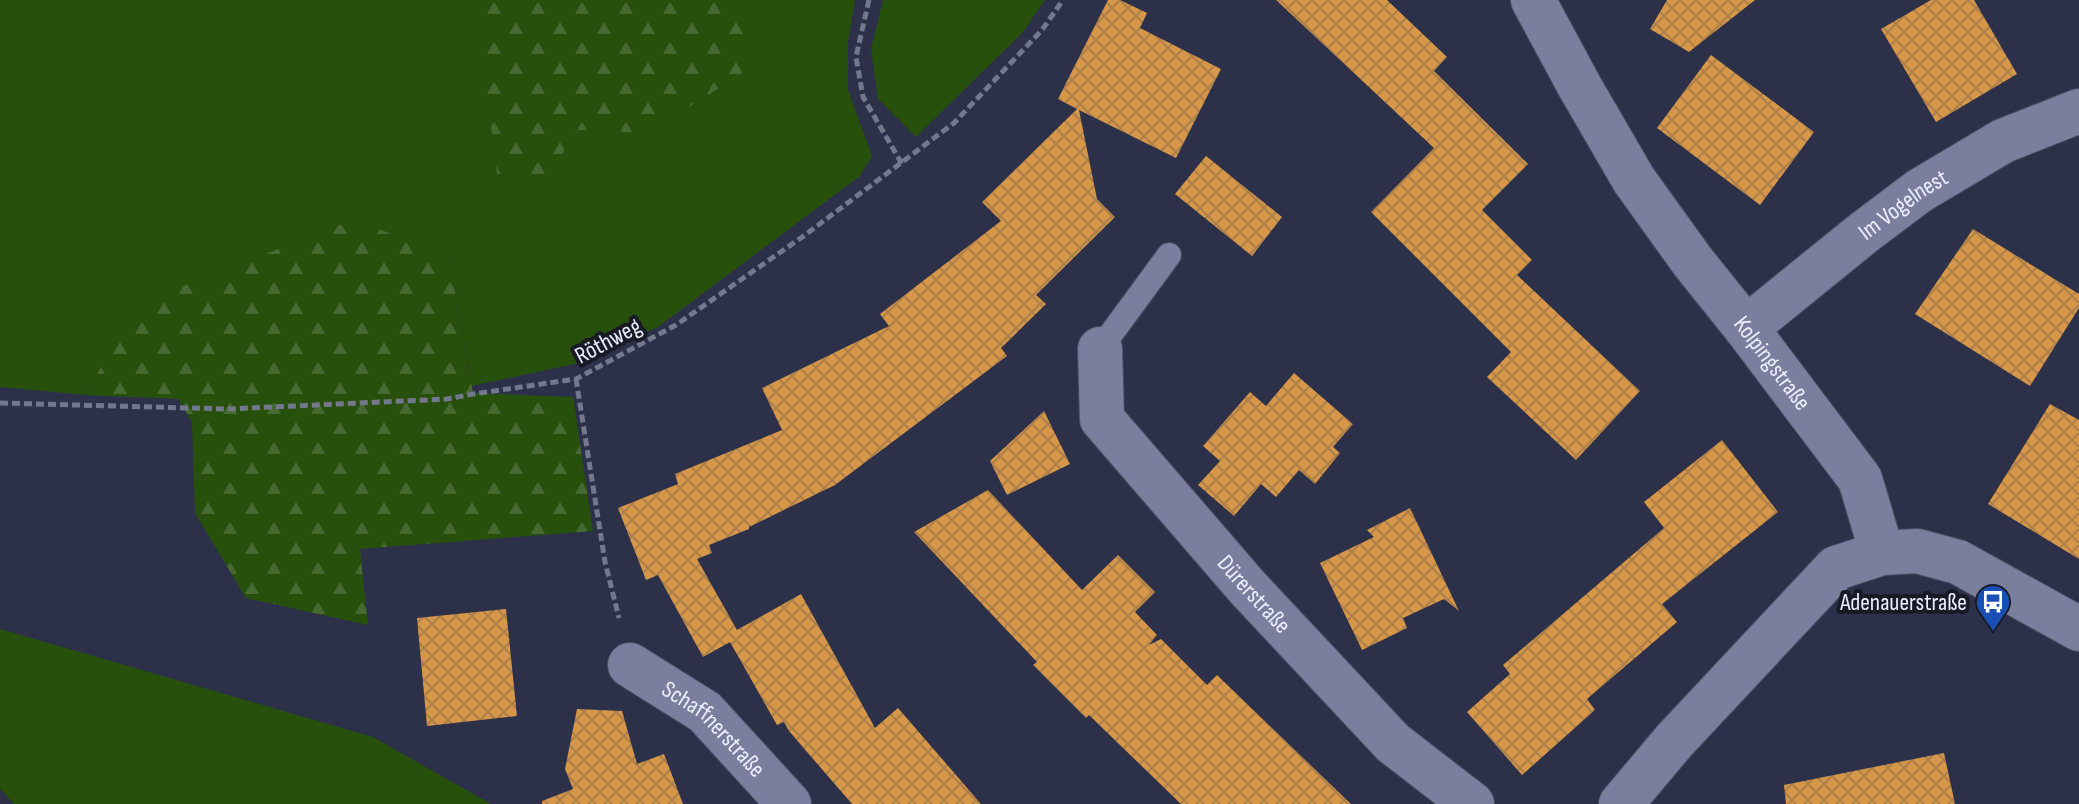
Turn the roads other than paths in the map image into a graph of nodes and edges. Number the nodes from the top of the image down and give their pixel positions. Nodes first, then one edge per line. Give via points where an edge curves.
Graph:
1 (1533, 0) edge
2 (2079, 111) edge
3 (1169, 255) dead end
4 (1746, 328) junction
5 (1100, 349) joint
6 (1882, 553) junction
7 (2079, 629) edge
8 (630, 665) road end
9 (789, 804) edge
10 (1472, 804) edge
11 (1621, 804) edge

1 - 4 street, Kolpingstraße via 1634,180
2 - 4 street, Im Vogelnest via 2003,141 1919,191
3 - 5 lane
4 - 6 street, Kolpingstraße via 1860,479
5 - 10 street, Dürerstraße via 1102,419 1247,587 1393,743
6 - 7 street via 1917,551 1958,562
6 - 11 street via 1836,568
8 - 9 street, Schaffnerstraße via 705,712

